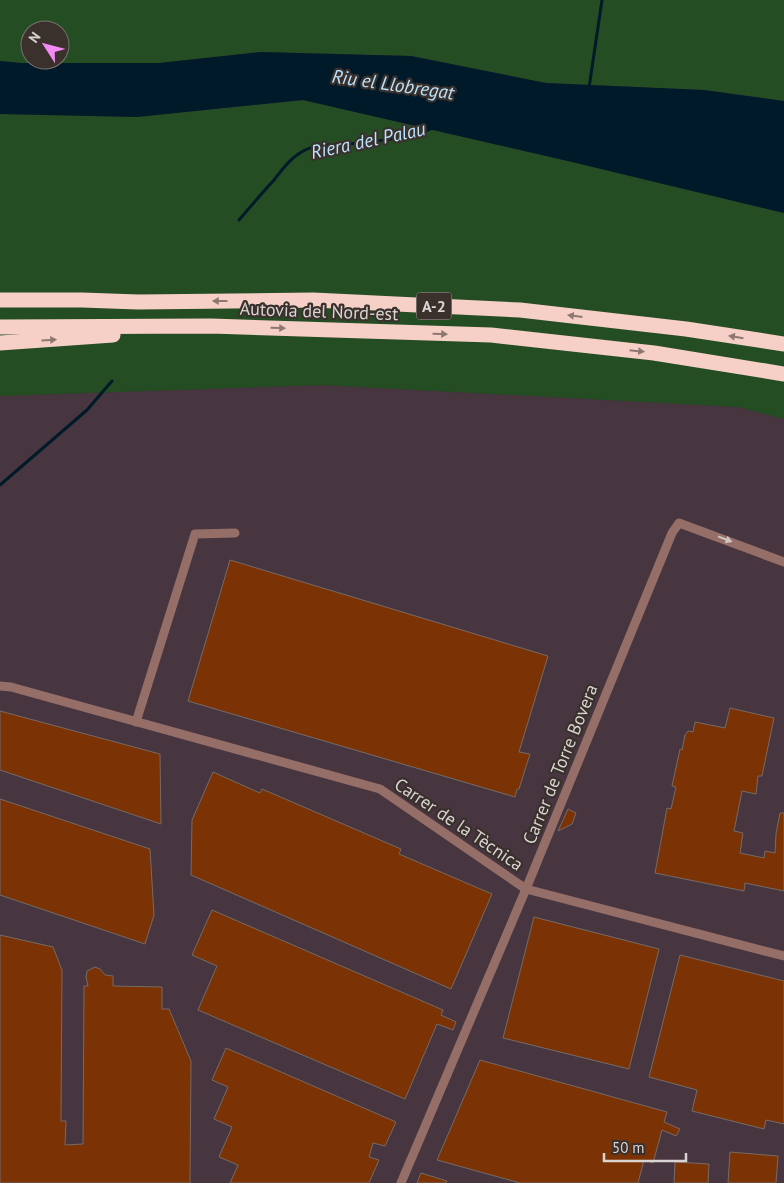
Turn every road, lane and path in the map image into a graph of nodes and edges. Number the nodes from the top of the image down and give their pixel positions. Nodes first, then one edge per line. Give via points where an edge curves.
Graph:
1 (0, 290) edge
2 (0, 300) edge
3 (82, 300) junction
4 (211, 326) junction
5 (0, 328) edge
6 (0, 343) edge
7 (784, 344) edge
8 (784, 374) edge
9 (235, 533) dead end
10 (784, 562) edge
11 (0, 686) edge
12 (136, 722) junction
13 (526, 889) junction
14 (784, 956) edge
15 (401, 1183) edge

1 - 3 highway
2 - 3 highway, Autovia del Nord-est / A-2
7 -> 3 highway, Autovia del Nord-est / A-2 via 520,310 313,300
4 - 5 highway, Autovia del Nord-est / A-2
6 -> 4 highway
4 -> 8 highway, Autovia del Nord-est / A-2 via 491,335 654,353
9 - 12 street via 195,534
13 -> 10 street, Carrer de Torre Bovera via 669,539 679,523
11 - 12 street, Carrer de la Tècnica
12 - 13 street, Carrer de la Tècnica via 380,789
13 - 14 street, Carrer de la Tècnica
13 - 15 street, Carrer de Torre Bovera

